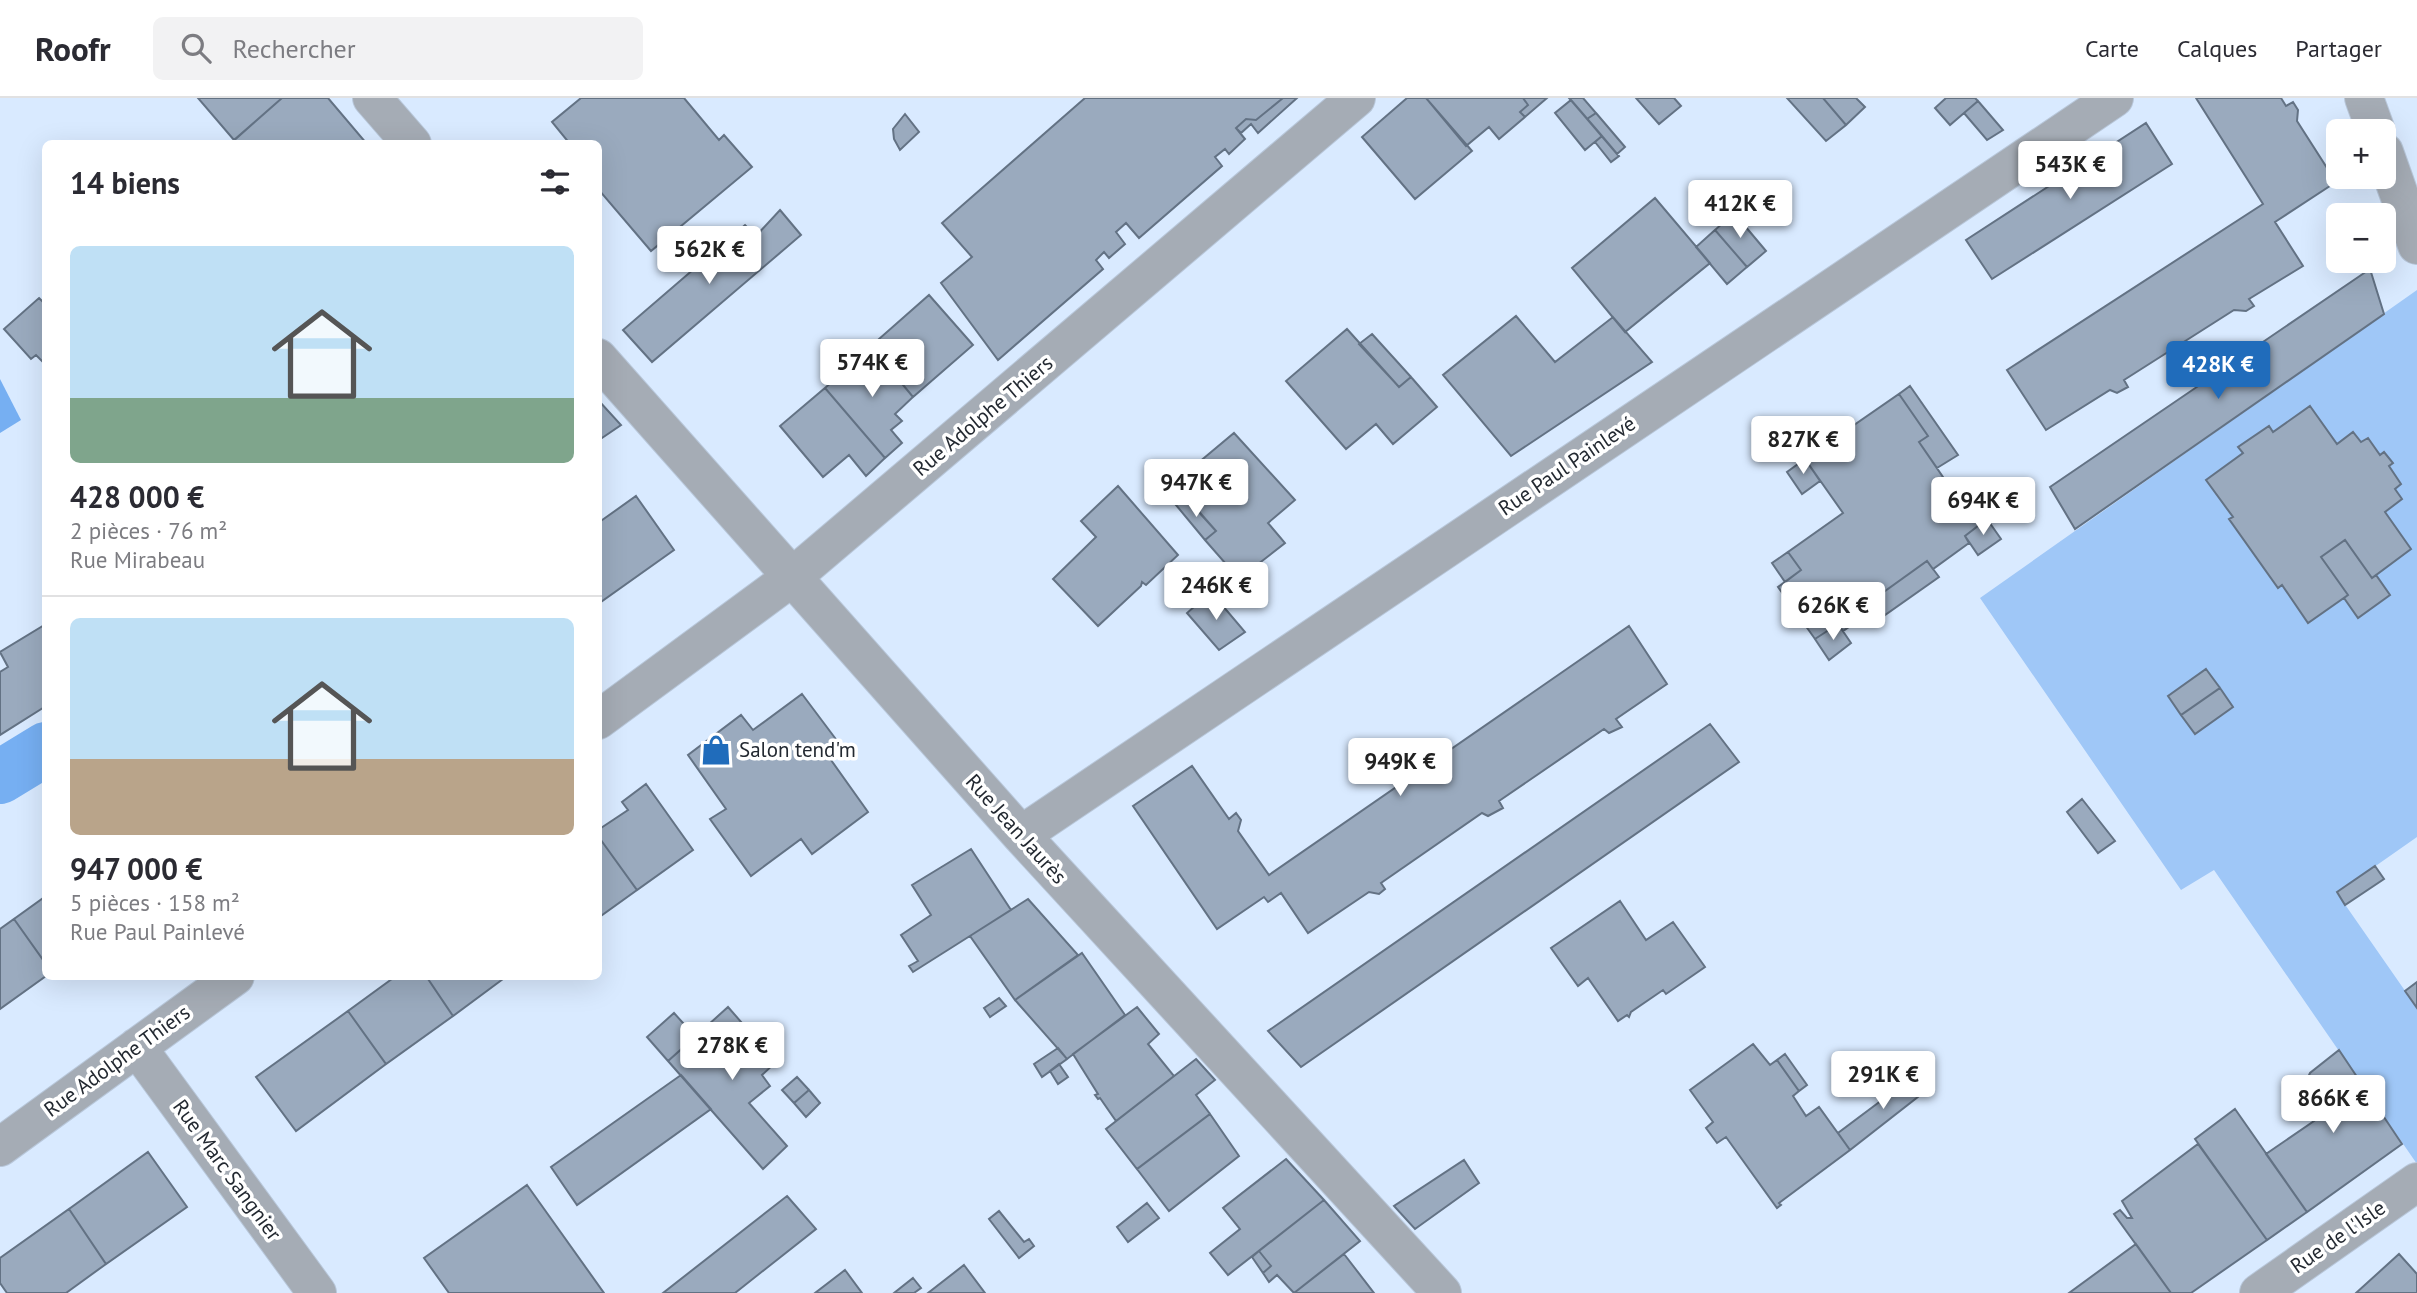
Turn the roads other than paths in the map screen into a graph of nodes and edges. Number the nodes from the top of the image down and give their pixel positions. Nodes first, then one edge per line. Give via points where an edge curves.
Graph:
1 (372, 98) edge
2 (1356, 98) edge
3 (2114, 98) edge
4 (2364, 98) edge
5 (2372, 119) edge
6 (409, 140) edge
7 (2396, 186) edge
8 (2417, 245) edge
9 (602, 363) edge
10 (791, 579) junction
11 (602, 717) edge
12 (1021, 835) junction
13 (229, 980) edge
14 (137, 1047) junction
15 (0, 1147) edge
16 (2417, 1182) edge
17 (317, 1293) edge
18 (1442, 1293) edge
19 (2259, 1293) edge

1 - 6 street
2 - 10 street, Rue Adolphe Thiers
3 - 12 street, Rue Paul Painlevé
4 - 5 street
7 - 8 street
9 - 10 street, Rue Jean Jaurès
10 - 11 street, Rue Adolphe Thiers
10 - 12 street, Rue Jean Jaurès
12 - 18 street, Rue Jean Jaurès
13 - 14 street, Rue Adolphe Thiers
14 - 15 street, Rue Adolphe Thiers
14 - 17 street, Rue Marc Sangnier
16 - 19 street, Rue de l'Isle

